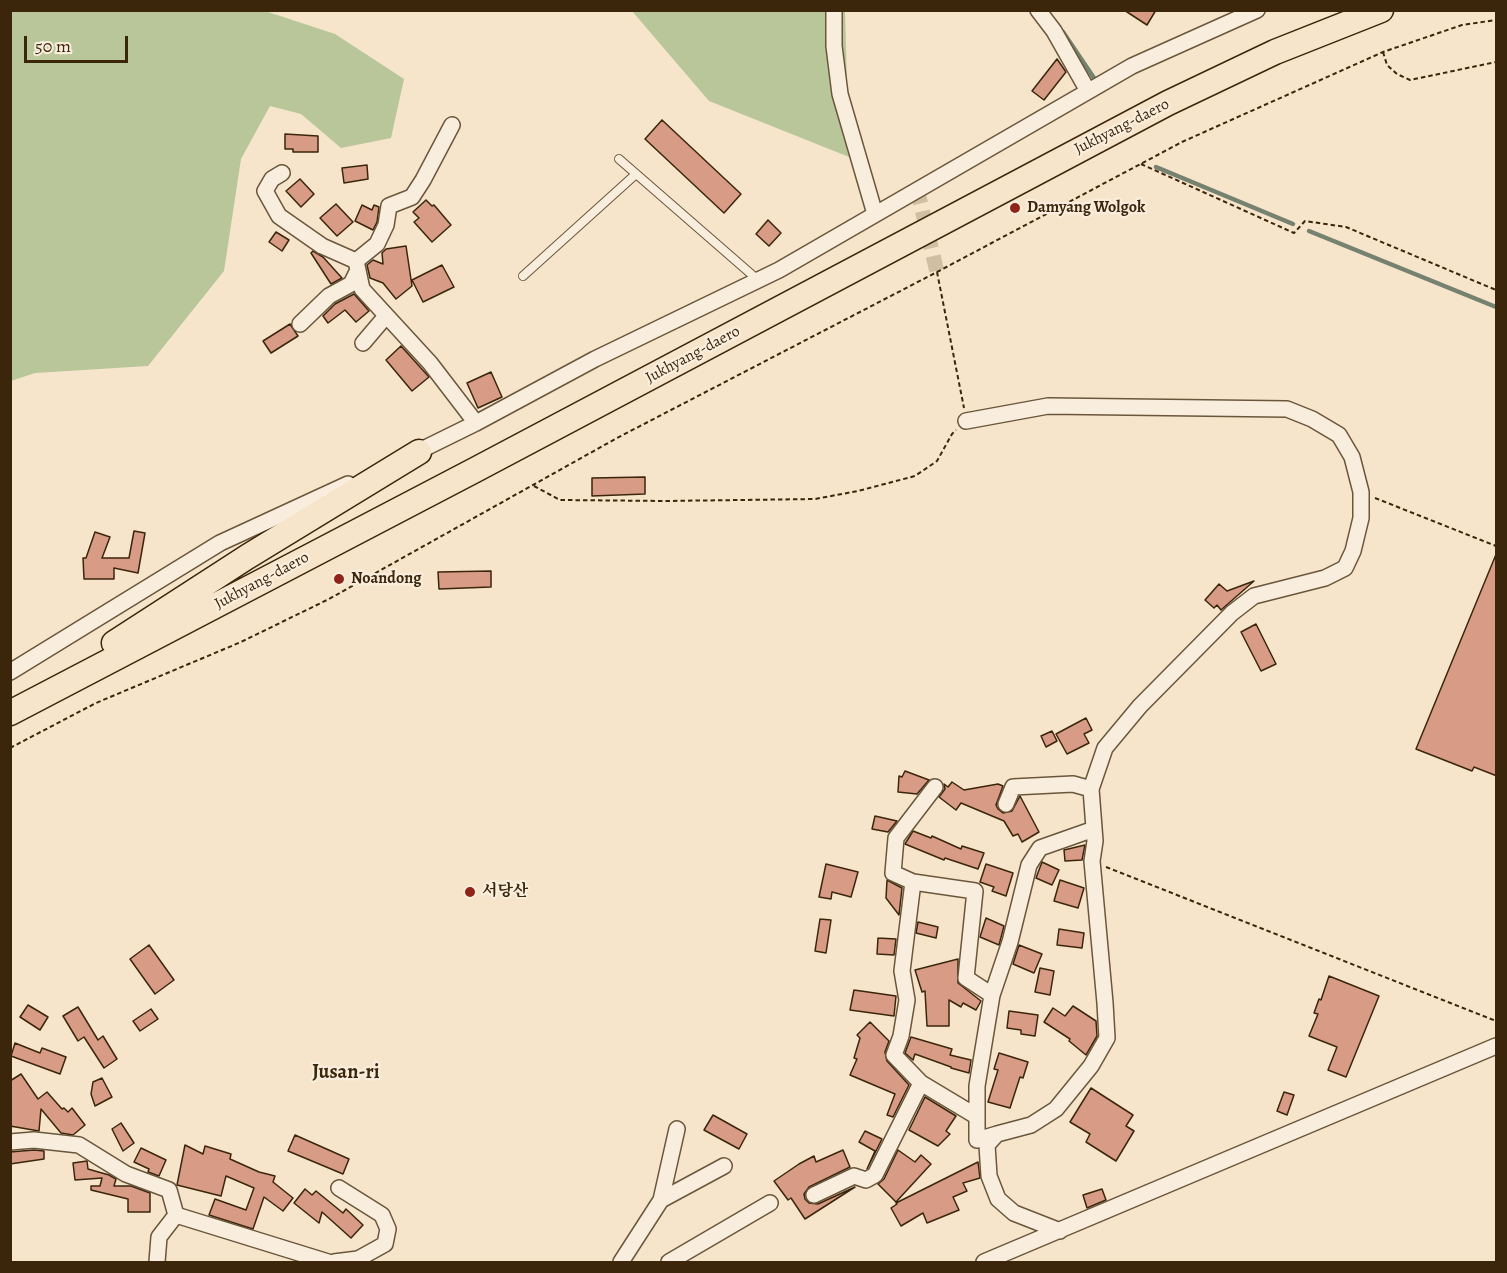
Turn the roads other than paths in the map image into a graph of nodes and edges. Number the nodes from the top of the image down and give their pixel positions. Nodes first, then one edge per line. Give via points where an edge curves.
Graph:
1 (834, 10) edge
2 (1038, 10) edge
3 (1257, 10) edge
4 (1381, 10) edge
5 (1088, 92) junction
6 (452, 125) dead end
7 (619, 159) dead end
8 (282, 173) dead end
9 (636, 174) junction
10 (875, 214) junction
11 (357, 266) junction
12 (523, 276) dead end
13 (758, 280) junction
14 (386, 316) junction
15 (300, 324) dead end
16 (363, 343) dead end
17 (966, 421) road end
18 (476, 423) junction
19 (419, 452) junction
20 (10, 672) edge
21 (10, 711) edge
22 (935, 787) dead end
23 (1090, 789) junction
24 (1006, 804) dead end
25 (1094, 829) junction
26 (913, 882) junction
27 (992, 995) junction
28 (1497, 1046) edge
29 (921, 1083) junction
30 (976, 1116) junction
31 (677, 1129) dead end
32 (997, 1134) junction
33 (10, 1142) edge
34 (724, 1166) dead end
35 (339, 1188) dead end
36 (814, 1195) dead end
37 (661, 1200) junction
38 (770, 1203) dead end
39 (176, 1215) junction
40 (1060, 1231) junction
41 (157, 1263) edge
42 (328, 1263) edge
43 (334, 1263) edge
44 (621, 1263) edge
45 (669, 1263) edge
46 (984, 1263) edge

1 - 10 street via 840,94
2 - 5 street
3 - 5 street via 1132,66
4 - 21 main road, Jukhyang-daero via 1275,52 1168,103 465,476
5 - 10 street
6 - 11 street via 412,197 389,206 377,244
7 - 9 lane
8 - 11 street via 272,179 265,191 279,216
9 - 12 lane
9 - 13 lane
10 - 13 street
11 - 14 street via 363,289
11 - 15 street via 351,284 329,296
13 - 18 street via 595,358
14 - 16 street
14 - 18 street via 430,363
17 - 23 street via 1048,406 1287,410 1339,435 1352,457 1361,492 1361,518 1345,568 1325,578 1254,596 1232,613 1140,706 1105,748
18 - 19 street
19 - 20 street via 220,543
19 - 21 main road via 247,557
22 - 26 street via 896,838 893,873
23 - 24 street via 1073,784 1013,787
23 - 25 street
25 - 27 street via 1040,848 1029,865
25 - 32 street via 1092,861 1107,1038 1091,1066 1056,1109 1031,1125
26 - 27 street via 975,891 966,978
26 - 29 street via 902,971 907,1000 894,1055
27 - 30 street
28 - 40 street
29 - 30 street
29 - 36 street via 875,1175 866,1180 854,1176
30 - 32 street via 977,1140
31 - 37 street
32 - 40 street via 987,1145 989,1176 998,1199 1014,1213
33 - 39 street via 34,1140 79,1145 126,1174 169,1190
34 - 37 street
35 - 43 street via 382,1215 387,1229 385,1244 358,1259
37 - 44 street
38 - 45 street
39 - 41 street via 159,1237
39 - 42 street
40 - 46 street

